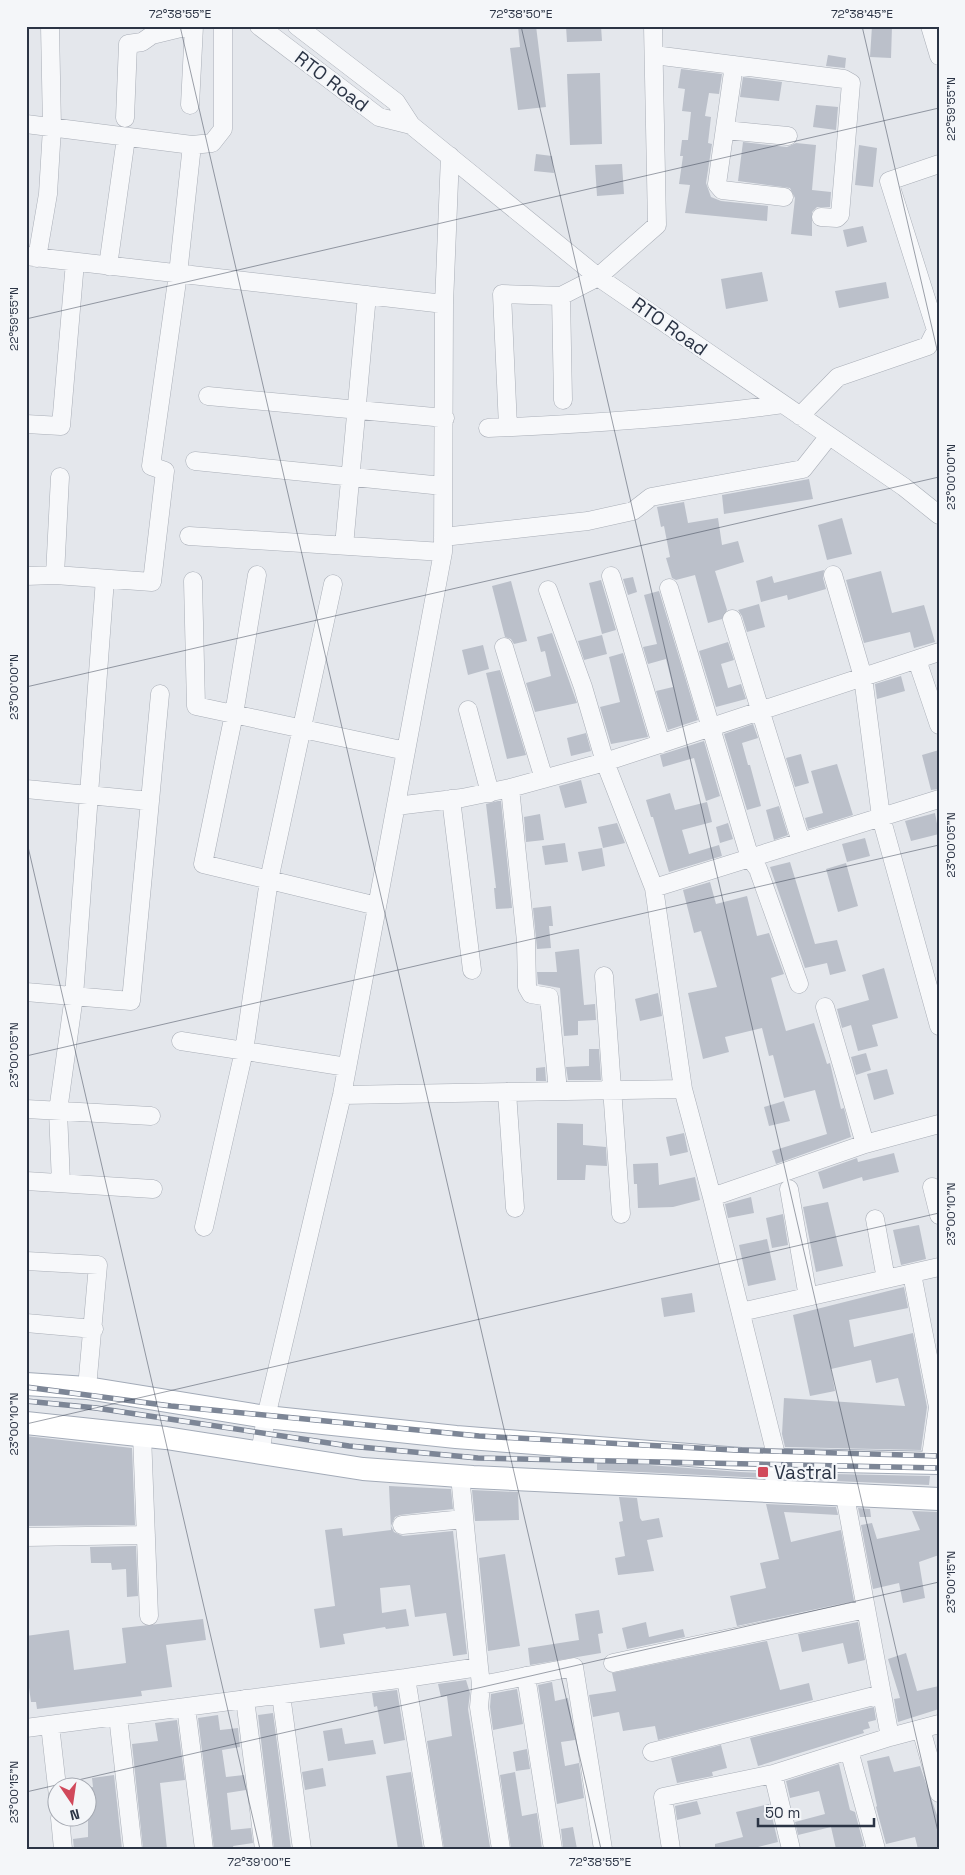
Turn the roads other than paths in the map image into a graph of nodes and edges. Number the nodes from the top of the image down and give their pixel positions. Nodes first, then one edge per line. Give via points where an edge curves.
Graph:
1 (50, 26) edge
2 (189, 26) edge
3 (194, 26) edge
4 (223, 26) edge
5 (259, 26) edge
6 (296, 26) edge
7 (653, 26) edge
8 (930, 26) edge
9 (654, 55) junction
10 (939, 56) edge
11 (734, 65) junction
12 (190, 105) dead end
13 (125, 118) dead end
14 (26, 124) edge
15 (411, 124) junction
16 (52, 128) junction
17 (725, 130) junction
18 (788, 136) dead end
19 (126, 138) junction
20 (192, 145) junction
21 (450, 156) junction
22 (939, 164) edge
23 (784, 197) dead end
24 (821, 217) dead end
25 (32, 257) edge
26 (75, 262) junction
27 (108, 266) junction
28 (178, 274) junction
29 (598, 277) junction
30 (367, 295) junction
31 (561, 296) junction
32 (444, 304) junction
33 (208, 396) dead end
34 (563, 400) dead end
35 (783, 404) junction
36 (356, 411) junction
37 (800, 416) junction
38 (445, 418) junction
39 (26, 424) edge
40 (508, 427) junction
41 (488, 428) dead end
42 (829, 436) junction
43 (195, 461) dead end
44 (350, 476) junction
45 (60, 477) dead end
46 (443, 486) junction
47 (939, 515) edge
48 (189, 536) dead end
49 (443, 545) junction
50 (344, 546) junction
51 (56, 575) junction
52 (257, 575) dead end
53 (833, 575) dead end
54 (26, 576) edge
55 (612, 576) dead end
56 (105, 579) junction
57 (194, 581) dead end
58 (333, 584) dead end
59 (668, 588) dead end
60 (548, 590) dead end
61 (732, 619) dead end
62 (504, 647) dead end
63 (939, 652) edge
64 (917, 660) junction
65 (863, 677) junction
66 (160, 694) dead end
67 (468, 710) dead end
68 (760, 711) junction
69 (234, 714) junction
70 (939, 725) edge
71 (709, 728) junction
72 (303, 729) junction
73 (661, 744) junction
74 (406, 751) junction
75 (605, 762) junction
76 (544, 779) junction
77 (510, 788) junction
78 (26, 789) edge
79 (490, 792) junction
80 (88, 795) junction
81 (451, 799) junction
82 (939, 799) edge
83 (150, 801) junction
84 (396, 806) junction
85 (881, 817) junction
86 (801, 842) junction
87 (750, 858) junction
88 (269, 880) junction
89 (654, 888) junction
90 (377, 906) junction
91 (472, 970) dead end
92 (604, 976) dead end
93 (798, 984) dead end
94 (26, 992) edge
95 (74, 996) junction
96 (825, 1007) dead end
97 (939, 1026) edge
98 (181, 1041) dead end
99 (244, 1051) junction
100 (347, 1067) junction
101 (683, 1088) junction
102 (613, 1090) junction
103 (558, 1091) junction
104 (507, 1092) junction
105 (342, 1095) junction
106 (26, 1109) edge
107 (58, 1111) junction
108 (150, 1116) dead end
109 (939, 1124) edge
110 (865, 1144) junction
111 (26, 1181) edge
112 (61, 1184) junction
113 (932, 1187) dead end
114 (153, 1189) dead end
115 (789, 1189) dead end
116 (712, 1197) junction
117 (514, 1208) dead end
118 (621, 1214) dead end
119 (939, 1215) edge
120 (875, 1219) dead end
121 (204, 1227) dead end
122 (26, 1261) edge
123 (939, 1267) edge
124 (912, 1274) junction
125 (886, 1279) junction
126 (808, 1297) junction
127 (741, 1312) junction
128 (26, 1323) edge
129 (94, 1329) junction
130 (26, 1384) edge
131 (87, 1388) junction
132 (266, 1417) junction
133 (26, 1422) edge
134 (142, 1435) junction
135 (260, 1454) junction
136 (777, 1459) junction
137 (935, 1460) edge
138 (460, 1476) junction
139 (772, 1492) junction
140 (845, 1496) junction
141 (939, 1499) edge
142 (464, 1519) junction
143 (402, 1525) dead end
144 (146, 1535) junction
145 (26, 1537) edge
146 (866, 1609) junction
147 (149, 1616) dead end
148 (614, 1663) dead end
149 (479, 1667) junction
150 (526, 1676) junction
151 (406, 1678) junction
152 (481, 1685) junction
153 (882, 1694) junction
154 (281, 1695) junction
155 (245, 1700) junction
156 (186, 1707) junction
157 (118, 1716) junction
158 (939, 1724) edge
159 (50, 1725) junction
160 (26, 1728) edge
161 (921, 1729) junction
162 (890, 1737) junction
163 (849, 1750) junction
164 (652, 1752) dead end
165 (774, 1774) junction
166 (56, 1778) edge
167 (939, 1793) edge
168 (61, 1828) edge
169 (63, 1849) edge
170 (133, 1849) edge
171 (204, 1849) edge
172 (264, 1849) edge
173 (302, 1849) edge
174 (434, 1849) edge
175 (501, 1849) edge
176 (553, 1849) edge
177 (603, 1849) edge
178 (671, 1849) edge
179 (791, 1849) edge
180 (876, 1849) edge

1 - 16 street
2 - 13 street via 128,44
3 - 12 street
4 - 20 street via 223,129 212,143
5 - 15 street, RTO Road via 379,117
6 - 15 street, RTO Road via 396,102
7 - 9 street
8 - 10 street
9 - 11 street
9 - 29 street via 657,224
11 - 17 street
11 - 24 street via 844,79 851,84 840,215 837,218
14 - 16 street
15 - 21 street, RTO Road
16 - 19 street
16 - 25 street via 48,194
17 - 18 street
17 - 23 street via 717,184 722,190
19 - 20 street
19 - 27 street
20 - 28 street
21 - 29 street, RTO Road
21 - 32 street
22 - 37 street via 889,181 936,330 928,346 838,377
25 - 26 street
26 - 27 street
26 - 39 street via 61,426
27 - 28 street
28 - 30 street
28 - 56 street via 151,466 165,471 152,582
29 - 31 street
29 - 35 street, RTO Road
30 - 32 street
30 - 36 street
31 - 34 street
31 - 40 street via 502,294
32 - 38 street
33 - 36 street
35 - 37 street, RTO Road
35 - 40 street via 735,411
36 - 38 street
36 - 44 street
37 - 42 street, RTO Road
38 - 46 street
40 - 41 street
42 - 47 street, RTO Road
42 - 49 street via 803,469 651,497 633,511 588,521
43 - 44 street
44 - 46 street
44 - 50 street
45 - 51 street
46 - 49 street
48 - 50 street
49 - 50 street
49 - 74 street
51 - 54 street
51 - 56 street
52 - 69 street
53 - 65 street
55 - 73 street
56 - 80 street
57 - 69 street via 196,706
58 - 72 street
59 - 71 street
60 - 75 street via 583,687
61 - 68 street
62 - 76 street
63 - 64 street
64 - 65 street
64 - 70 street
65 - 68 street
65 - 85 street
66 - 83 street
67 - 79 street
68 - 71 street
68 - 86 street
69 - 72 street
69 - 88 street via 202,864
71 - 73 street
71 - 87 street
72 - 74 street
72 - 88 street
73 - 75 street
74 - 84 street
75 - 76 street
75 - 89 street
76 - 77 street
77 - 79 street
77 - 103 street via 526,941 527,987 531,994 549,997
78 - 80 street
79 - 81 street
80 - 83 street
80 - 95 street
81 - 84 street
81 - 91 street
82 - 85 street
83 - 95 street via 131,1001
84 - 90 street
85 - 86 street
85 - 97 street
86 - 87 street
87 - 89 street
87 - 93 street via 758,869
88 - 90 street
88 - 99 street
89 - 101 street
90 - 100 street
92 - 102 street
94 - 95 street
95 - 107 street
96 - 110 street
98 - 99 street
99 - 100 street
99 - 121 street
100 - 105 street
101 - 102 street
101 - 116 street
102 - 103 street
102 - 118 street
103 - 104 street
104 - 105 street
104 - 117 street
105 - 132 street
106 - 107 street
107 - 108 street
107 - 112 street
109 - 110 street
110 - 116 street
111 - 112 street
112 - 114 street
113 - 119 street
115 - 126 street
116 - 127 street
120 - 125 street
122 - 129 street via 98,1265
123 - 124 street
124 - 125 street
124 - 137 street via 938,1406
125 - 126 street
126 - 127 street
127 - 136 street
128 - 129 street
129 - 131 street
130 - 131 main road
131 - 132 main road
132 - 135 street
132 - 136 main road via 456,1437
133 - 134 main road
134 - 135 main road
134 - 144 street
135 - 138 main road via 363,1469
136 - 137 main road
136 - 139 street
138 - 139 main road
138 - 142 street
139 - 140 main road
140 - 141 main road
140 - 146 street
142 - 143 street
142 - 149 street
144 - 145 street
144 - 147 street
146 - 148 street
146 - 153 street
149 - 151 street
149 - 152 street
150 - 152 street
150 - 176 street
150 - 177 street via 574,1667
151 - 154 street
151 - 174 street
152 - 175 street via 479,1708
153 - 162 street
153 - 164 street
154 - 155 street
154 - 173 street
155 - 156 street
155 - 172 street
156 - 157 street
156 - 171 street
157 - 159 street
157 - 170 street
158 - 161 street
159 - 160 street
159 - 166 street
161 - 162 street
161 - 167 street
162 - 163 street
163 - 165 street
163 - 180 street
165 - 178 street via 663,1797
165 - 179 street
168 - 169 street

